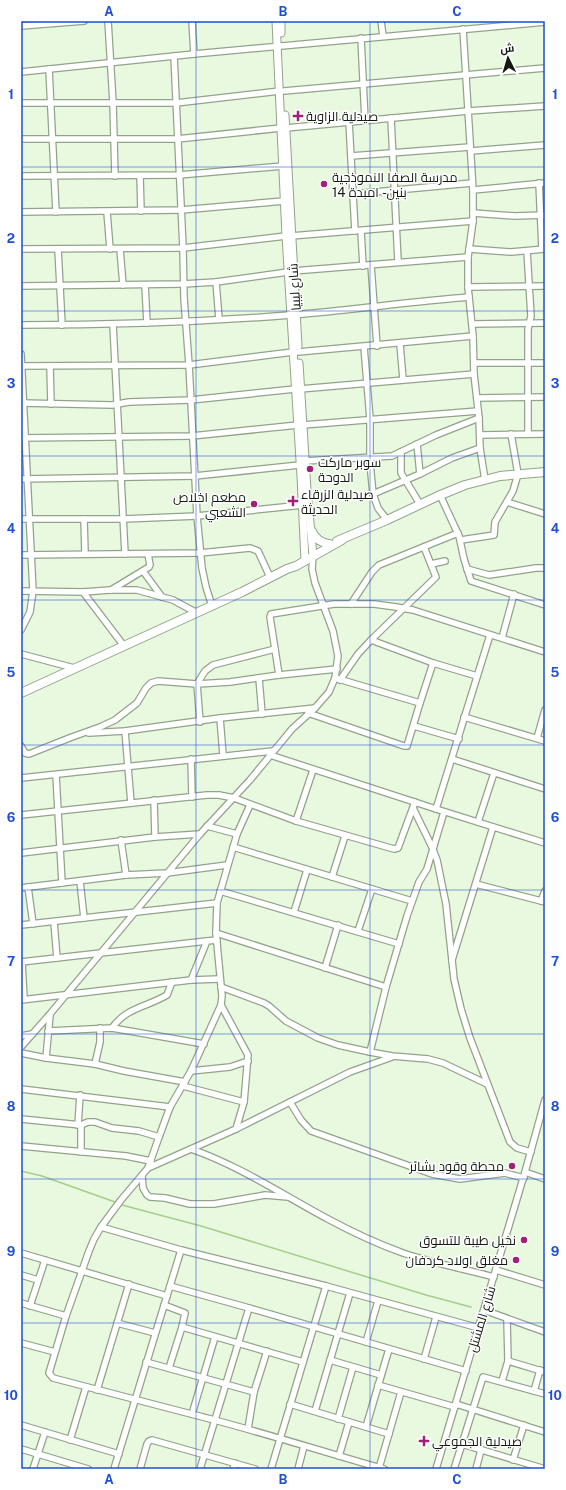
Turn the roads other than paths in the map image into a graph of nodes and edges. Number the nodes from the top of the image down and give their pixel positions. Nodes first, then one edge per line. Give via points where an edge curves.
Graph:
1 (76, 21) edge
2 (84, 21) edge
3 (108, 21) edge
4 (192, 21) edge
5 (276, 21) edge
6 (281, 21) edge
7 (381, 21) edge
8 (545, 22) edge
9 (498, 24) edge
10 (21, 26) edge
11 (463, 29) junction
12 (383, 36) junction
13 (361, 38) junction
14 (279, 46) junction
15 (194, 54) junction
16 (174, 56) junction
17 (110, 63) junction
18 (545, 68) edge
19 (49, 69) junction
20 (21, 72) edge
21 (466, 74) junction
22 (363, 83) junction
23 (282, 91) junction
24 (21, 103) edge
25 (51, 103) junction
26 (113, 103) junction
27 (176, 103) junction
28 (545, 106) edge
29 (468, 111) junction
30 (391, 118) junction
31 (365, 120) junction
32 (349, 122) junction
33 (284, 128) junction
34 (21, 139) edge
35 (53, 139) junction
36 (115, 139) junction
37 (177, 139) junction
38 (545, 145) edge
39 (470, 149) junction
40 (393, 154) junction
41 (351, 156) junction
42 (283, 166) junction
43 (179, 175) junction
44 (21, 176) edge
45 (54, 176) junction
46 (115, 176) junction
47 (140, 176) junction
48 (472, 183) junction
49 (542, 183) edge
50 (394, 190) junction
51 (473, 190) junction
52 (353, 194) junction
53 (286, 196) junction
54 (181, 210) junction
55 (141, 211) junction
56 (21, 212) edge
57 (56, 212) junction
58 (108, 212) junction
59 (473, 213) junction
60 (543, 215) edge
61 (473, 221) junction
62 (396, 227) junction
63 (358, 231) junction
64 (289, 236) junction
65 (21, 248) edge
66 (183, 248) junction
67 (58, 249) junction
68 (110, 249) junction
69 (120, 249) junction
70 (543, 249) edge
71 (469, 250) junction
72 (527, 251) junction
73 (468, 257) junction
74 (398, 262) junction
75 (370, 265) junction
76 (363, 266) junction
77 (290, 272) junction
78 (216, 282) junction
79 (183, 284) junction
80 (123, 285) junction
81 (146, 285) junction
82 (21, 286) edge
83 (60, 286) junction
84 (530, 286) junction
85 (545, 286) edge
86 (468, 287) junction
87 (469, 297) junction
88 (373, 306) junction
89 (293, 314) junction
90 (219, 319) junction
91 (186, 321) junction
92 (530, 323) junction
93 (545, 323) edge
94 (113, 324) junction
95 (147, 324) junction
96 (472, 324) junction
97 (21, 325) edge
98 (62, 325) junction
99 (473, 336) junction
100 (400, 344) junction
101 (377, 346) junction
102 (364, 347) junction
103 (296, 352) junction
104 (21, 354) edge
105 (474, 362) junction
106 (528, 363) junction
107 (545, 363) edge
108 (116, 364) junction
109 (189, 364) junction
110 (21, 366) edge
111 (50, 366) junction
112 (474, 374) junction
113 (403, 380) junction
114 (368, 383) junction
115 (298, 389) junction
116 (528, 397) junction
117 (545, 397) edge
118 (477, 398) junction
119 (191, 400) junction
120 (22, 403) edge
121 (51, 404) junction
122 (118, 404) junction
123 (478, 411) junction
124 (479, 418) junction
125 (370, 419) junction
126 (300, 425) junction
127 (528, 433) junction
128 (511, 434) junction
129 (545, 434) edge
130 (480, 435) junction
131 (192, 436) junction
132 (120, 437) junction
133 (23, 438) edge
134 (417, 444) junction
135 (480, 448) junction
136 (401, 452) junction
137 (370, 457) junction
138 (303, 463) junction
139 (545, 472) edge
140 (420, 474) junction
141 (518, 474) junction
142 (196, 476) junction
143 (122, 477) junction
144 (24, 479) edge
145 (485, 480) junction
146 (405, 481) junction
147 (373, 494) junction
148 (440, 495) junction
149 (507, 502) junction
150 (420, 504) junction
151 (303, 505) junction
152 (545, 514) edge
153 (197, 516) junction
154 (21, 519) edge
155 (30, 519) junction
156 (84, 519) junction
157 (123, 519) junction
158 (387, 520) junction
159 (311, 530) junction
160 (458, 533) junction
161 (342, 540) junction
162 (461, 540) junction
163 (329, 544) junction
164 (424, 547) junction
165 (200, 553) junction
166 (85, 554) junction
167 (125, 554) junction
168 (148, 554) junction
169 (313, 554) junction
170 (21, 555) edge
171 (31, 555) junction
172 (305, 559) junction
173 (445, 561) dead end
174 (432, 564) junction
175 (545, 568) edge
176 (312, 569) junction
177 (467, 569) junction
178 (143, 571) junction
179 (270, 577) junction
180 (110, 590) junction
181 (21, 591) edge
182 (34, 591) junction
183 (83, 592) junction
184 (514, 594) junction
185 (162, 597) junction
186 (351, 604) junction
187 (322, 605) junction
188 (545, 605) edge
189 (212, 606) junction
190 (405, 608) junction
191 (197, 613) junction
192 (21, 630) edge
193 (490, 635) junction
194 (502, 638) junction
195 (371, 640) junction
196 (124, 646) junction
197 (275, 649) junction
198 (545, 652) edge
199 (21, 654) edge
200 (433, 662) junction
201 (74, 668) junction
202 (337, 669) junction
203 (278, 675) junction
204 (477, 676) junction
205 (259, 678) junction
206 (337, 679) junction
207 (197, 684) junction
208 (21, 693) edge
209 (420, 704) junction
210 (315, 708) junction
211 (545, 710) edge
212 (308, 713) junction
213 (262, 714) junction
214 (464, 717) junction
215 (220, 718) junction
216 (200, 722) junction
217 (414, 726) junction
218 (125, 731) junction
219 (85, 732) junction
220 (537, 738) junction
221 (459, 739) junction
222 (545, 741) edge
223 (21, 746) edge
224 (271, 753) junction
225 (223, 755) junction
226 (191, 759) junction
227 (452, 760) junction
228 (129, 767) junction
229 (313, 770) junction
230 (494, 773) junction
231 (56, 775) junction
232 (21, 778) edge
233 (545, 789) edge
234 (192, 797) junction
235 (234, 798) junction
236 (154, 800) junction
237 (131, 803) junction
238 (250, 805) junction
239 (414, 805) junction
240 (436, 810) junction
241 (58, 811) junction
242 (444, 812) junction
243 (21, 815) edge
244 (296, 822) junction
245 (478, 822) junction
246 (207, 826) junction
247 (493, 827) junction
248 (200, 834) junction
249 (237, 834) junction
250 (346, 836) junction
251 (155, 837) junction
252 (121, 840) junction
253 (545, 843) edge
254 (432, 847) junction
255 (60, 848) junction
256 (232, 848) junction
257 (21, 852) edge
258 (227, 865) junction
259 (307, 870) junction
260 (167, 873) junction
261 (126, 875) junction
262 (332, 878) junction
263 (80, 881) junction
264 (62, 884) junction
265 (476, 884) junction
266 (28, 887) junction
267 (21, 888) edge
268 (372, 889) junction
269 (220, 891) junction
270 (545, 891) edge
271 (412, 901) junction
272 (543, 902) edge
273 (217, 903) junction
274 (294, 912) junction
275 (135, 913) junction
276 (84, 918) junction
277 (54, 922) junction
278 (32, 924) junction
279 (21, 925) edge
280 (338, 925) junction
281 (358, 931) junction
282 (216, 932) junction
283 (217, 940) junction
284 (207, 941) junction
285 (399, 944) junction
286 (102, 953) junction
287 (57, 958) junction
288 (21, 962) edge
289 (451, 963) junction
290 (325, 968) junction
291 (220, 979) junction
292 (191, 980) junction
293 (172, 982) junction
294 (221, 987) junction
295 (386, 987) junction
296 (67, 994) junction
297 (23, 999) edge
298 (221, 1005) junction
299 (50, 1014) junction
300 (100, 1028) junction
301 (112, 1028) junction
302 (48, 1031) junction
303 (32, 1034) junction
304 (21, 1036) edge
305 (204, 1044) junction
306 (21, 1047) edge
307 (370, 1052) junction
308 (21, 1053) edge
309 (392, 1056) junction
310 (46, 1058) junction
311 (248, 1061) junction
312 (95, 1064) junction
313 (191, 1071) junction
314 (184, 1084) junction
315 (487, 1084) junction
316 (21, 1089) edge
317 (80, 1095) junction
318 (545, 1100) edge
319 (244, 1102) junction
320 (290, 1102) junction
321 (170, 1107) junction
322 (21, 1120) edge
323 (542, 1121) edge
324 (80, 1125) junction
325 (236, 1129) junction
326 (159, 1137) junction
327 (21, 1146) edge
328 (191, 1149) junction
329 (81, 1152) junction
330 (531, 1152) junction
331 (151, 1161) junction
332 (148, 1168) junction
333 (525, 1175) junction
334 (142, 1176) junction
335 (545, 1179) edge
336 (292, 1198) junction
337 (101, 1227) junction
338 (181, 1250) junction
339 (21, 1253) edge
340 (45, 1260) junction
341 (82, 1270) junction
342 (496, 1270) junction
343 (21, 1275) edge
344 (494, 1277) junction
345 (38, 1280) junction
346 (128, 1284) junction
347 (545, 1284) edge
348 (170, 1286) junction
349 (326, 1286) junction
350 (350, 1293) junction
351 (167, 1296) junction
352 (378, 1301) junction
353 (21, 1303) edge
354 (164, 1305) junction
355 (30, 1306) junction
356 (249, 1308) junction
357 (484, 1310) junction
358 (66, 1316) junction
359 (436, 1317) junction
360 (507, 1319) junction
361 (117, 1322) junction
362 (182, 1327) junction
363 (313, 1327) junction
364 (478, 1328) junction
365 (545, 1332) edge
366 (155, 1333) junction
367 (338, 1334) junction
368 (215, 1336) junction
369 (366, 1342) junction
370 (21, 1343) edge
371 (239, 1343) junction
372 (389, 1349) junction
373 (267, 1351) junction
374 (55, 1352) junction
375 (424, 1359) junction
376 (330, 1360) junction
377 (508, 1361) junction
378 (146, 1362) junction
379 (303, 1362) junction
380 (353, 1367) junction
381 (169, 1368) junction
382 (466, 1371) junction
383 (543, 1371) edge
384 (381, 1375) junction
385 (203, 1377) junction
386 (502, 1381) junction
387 (226, 1383) junction
388 (378, 1384) junction
389 (86, 1387) junction
390 (98, 1390) junction
391 (534, 1391) junction
392 (254, 1392) junction
393 (401, 1392) junction
394 (545, 1394) edge
395 (135, 1400) junction
396 (290, 1404) junction
397 (455, 1405) junction
398 (473, 1409) junction
399 (315, 1411) junction
400 (192, 1414) junction
401 (338, 1419) junction
402 (214, 1420) junction
403 (349, 1422) junction
404 (21, 1425) edge
405 (524, 1425) junction
406 (366, 1427) junction
407 (248, 1430) junction
408 (45, 1432) junction
409 (545, 1432) edge
410 (389, 1434) junction
411 (280, 1438) junction
412 (70, 1440) junction
413 (462, 1444) junction
414 (304, 1446) junction
415 (21, 1449) edge
416 (481, 1450) junction
417 (38, 1454) junction
418 (119, 1454) junction
419 (204, 1454) junction
420 (340, 1456) junction
421 (513, 1460) junction
422 (234, 1466) edge
423 (381, 1468) edge
424 (33, 1469) edge
425 (88, 1469) edge
426 (114, 1469) edge
427 (140, 1469) edge
428 (200, 1469) edge
429 (255, 1469) edge
430 (271, 1469) edge
431 (298, 1469) edge
432 (436, 1469) edge
433 (454, 1469) edge
434 (476, 1469) edge
435 (545, 1469) edge

1 - 2 street
1 - 10 street
3 - 17 street
4 - 15 street
5 - 14 main road, شارع ليبيا
6 - 14 main road, شارع ليبيا
7 - 12 street
8 - 9 street
9 - 11 street
11 - 12 street
11 - 21 street
12 - 13 street
13 - 14 street
13 - 22 street
14 - 15 street
14 - 23 main road, شارع ليبيا
15 - 16 street
16 - 17 street
16 - 27 street
17 - 19 street
17 - 26 street
18 - 21 street
19 - 20 street
19 - 25 street
21 - 22 street
21 - 29 street
22 - 23 street
22 - 31 street
23 - 27 street
23 - 33 main road, شارع ليبيا
24 - 25 street
25 - 26 street
25 - 35 street
26 - 27 street
26 - 36 street
27 - 37 street
28 - 29 street
29 - 30 street
29 - 39 street
30 - 31 street
30 - 40 street
31 - 32 street
32 - 33 street
32 - 41 street
33 - 37 street
33 - 42 main road, شارع ليبيا
33 - 53 main road, شارع ليبيا
34 - 35 street
35 - 36 street
35 - 45 street
36 - 37 street
36 - 46 street
37 - 43 street
38 - 39 street
39 - 40 street
39 - 48 street
40 - 41 street
40 - 50 street
41 - 52 street
42 - 43 street
42 - 53 main road, شارع ليبيا
43 - 47 street
43 - 54 street
44 - 45 street
45 - 46 street
45 - 57 street
46 - 47 street
47 - 55 street
48 - 50 street
48 - 51 street
49 - 51 street
49 - 60 street
50 - 52 street
50 - 62 street
51 - 59 street
52 - 63 street
53 - 54 street
53 - 64 main road, شارع ليبيا
54 - 55 street
54 - 66 street
55 - 58 street
56 - 57 street
57 - 58 street
58 - 68 street
59 - 60 street via 507,216
59 - 61 street
60 - 70 street
61 - 62 street
61 - 71 street
62 - 63 street
62 - 74 street
63 - 64 street
63 - 76 street
64 - 66 street
64 - 77 main road, شارع ليبيا
65 - 67 street
66 - 69 street
66 - 79 street
67 - 68 street
67 - 83 street
68 - 69 street
69 - 80 street
70 - 72 street
71 - 72 street
71 - 73 street
72 - 84 street
73 - 74 street
73 - 86 street
74 - 75 street
75 - 76 street
75 - 88 street
76 - 77 street
77 - 78 street
77 - 89 main road, شارع ليبيا
78 - 79 street
78 - 90 street
79 - 81 street
79 - 91 street
80 - 81 street
80 - 83 street
81 - 95 street
82 - 83 street
83 - 98 street
84 - 85 street
84 - 86 street
84 - 92 street
86 - 87 street
87 - 88 street
87 - 96 street
88 - 89 street
88 - 101 street
89 - 90 street
89 - 103 main road, شارع ليبيا
90 - 91 street
91 - 95 street
91 - 109 street
92 - 93 street
92 - 96 street
92 - 106 street
94 - 95 street
94 - 98 street
94 - 108 street
96 - 99 street
97 - 98 street
99 - 100 street
99 - 105 street
100 - 101 street
100 - 113 street
101 - 102 street
102 - 103 street
102 - 114 street
103 - 109 street
103 - 115 main road, شارع ليبيا
104 - 110 street
105 - 106 street
105 - 112 street
106 - 107 street
106 - 116 street
108 - 109 street
108 - 111 street
108 - 122 street
109 - 119 street
110 - 111 street
110 - 120 street
111 - 121 street
112 - 113 street
112 - 118 street
113 - 114 street
114 - 115 street
114 - 125 street
115 - 119 street
115 - 126 main road, شارع ليبيا
116 - 117 street
116 - 118 street
116 - 127 street
118 - 123 street
119 - 122 street
119 - 131 street
120 - 121 street
120 - 133 street
121 - 122 street
122 - 132 street
123 - 124 street
123 - 125 street
124 - 130 street
124 - 134 street
125 - 126 street
125 - 137 street
126 - 131 street
126 - 138 main road, شارع ليبيا
127 - 128 street
127 - 129 street
128 - 130 street
128 - 141 street
130 - 135 street
131 - 132 street
131 - 142 street
132 - 133 street
132 - 143 street
133 - 144 street
134 - 136 street
134 - 140 street
135 - 140 street
135 - 145 street
136 - 137 street via 390,457
136 - 146 street via 401,470
137 - 138 street
137 - 147 street
138 - 142 street
138 - 151 main road, شارع ليبيا
138 - 159 main road, شارع ليبيا
139 - 141 highway
140 - 146 street
141 - 145 highway
141 - 149 street
142 - 143 street
142 - 153 street
143 - 144 street
143 - 157 street
144 - 155 street
145 - 148 highway
146 - 147 street
146 - 150 street
147 - 158 street via 378,508
148 - 150 highway
148 - 160 street
149 - 152 street
149 - 162 street via 495,522 494,535
150 - 158 highway
151 - 153 street
151 - 172 main road, شارع ليبيا
153 - 157 street
153 - 165 street
154 - 155 street
155 - 156 street
155 - 171 street
156 - 157 street
156 - 166 street
157 - 167 street
158 - 161 highway
159 - 163 highway via 316,539
159 - 169 main road, شارع ليبيا
160 - 162 street
160 - 164 street
161 - 163 highway
161 - 169 highway
162 - 177 street
163 - 169 highway
164 - 174 street
164 - 186 street via 377,567
165 - 168 street
165 - 179 street via 256,549
165 - 189 street
166 - 167 street
166 - 171 street
167 - 168 street
168 - 178 street via 150,566
169 - 172 highway
169 - 176 street
170 - 171 street
171 - 182 street
172 - 176 street
172 - 179 highway via 294,562
173 - 174 street
174 - 190 street via 435,577
175 - 177 street via 490,575
176 - 187 street
177 - 184 street via 473,582
178 - 180 street
178 - 185 street
179 - 189 highway
180 - 183 street
180 - 185 street via 137,590
181 - 182 street
182 - 183 street
182 - 192 street via 30,612
183 - 196 street
184 - 188 street
184 - 194 street
185 - 191 street
186 - 187 street
186 - 190 street
187 - 197 street via 272,613 270,617
187 - 202 street via 335,638
189 - 191 highway
190 - 193 street
190 - 195 street
191 - 196 highway
193 - 194 street
193 - 204 street
194 - 198 street
195 - 200 street
195 - 206 street
196 - 201 highway
197 - 203 street
197 - 207 street via 213,665 205,671
199 - 201 street
200 - 204 street
200 - 209 street
201 - 208 highway
202 - 203 street
202 - 206 street
203 - 205 street
204 - 214 street
205 - 207 street
205 - 213 street
206 - 209 street
206 - 210 street
207 - 216 street
207 - 219 street via 158,681 151,683 137,703 115,720
209 - 217 street
210 - 212 street
210 - 213 street
211 - 220 street
212 - 217 street via 405,747
212 - 224 street
213 - 215 street
214 - 220 street
214 - 221 street
215 - 216 street
215 - 225 street
216 - 218 street
217 - 221 street
218 - 219 street
218 - 228 street
219 - 223 street via 29,754 25,753
220 - 222 street
221 - 227 street
224 - 225 street
224 - 229 street
224 - 235 street
225 - 226 street
226 - 228 street
226 - 234 street
227 - 230 street
227 - 240 street
228 - 231 street
228 - 237 street
229 - 239 street
229 - 244 street
230 - 233 street
230 - 245 street
231 - 232 street
231 - 241 street
234 - 235 street via 214,795
234 - 236 street
235 - 238 street
235 - 246 street
236 - 237 street
236 - 251 street
237 - 241 street
238 - 244 street
238 - 249 street
239 - 240 street
239 - 250 street via 396,849
239 - 254 street
240 - 242 street
241 - 243 street
241 - 255 street
242 - 245 street
242 - 254 street
244 - 250 street
245 - 247 street
246 - 248 street
246 - 249 street
247 - 253 street
247 - 265 street
248 - 251 street
248 - 260 street
249 - 256 street
250 - 262 street
251 - 252 street
252 - 255 street
252 - 261 street
254 - 271 street via 427,869
254 - 289 street via 446,904
255 - 257 street
255 - 264 street
256 - 258 street
256 - 259 street
258 - 260 street
258 - 269 street
259 - 262 street
259 - 274 street
260 - 261 street
260 - 275 street
261 - 263 street
262 - 268 street
263 - 264 street
263 - 276 street
264 - 266 street
265 - 272 street
265 - 289 street
266 - 267 street
266 - 278 street
268 - 271 street
268 - 281 street
269 - 273 street
269 - 274 street
270 - 272 street
271 - 285 street
273 - 275 street
273 - 282 street
274 - 280 street
275 - 276 street
275 - 286 street
276 - 277 street
277 - 278 street
277 - 287 street
278 - 279 street
280 - 281 street
280 - 290 street
281 - 285 street
282 - 283 street
282 - 290 street
283 - 284 street
283 - 291 street
284 - 286 street
284 - 292 street
285 - 295 street
286 - 287 street
286 - 296 street
287 - 288 street
288 - 297 street
289 - 315 street via 461,1009
290 - 295 street
291 - 292 street
291 - 294 street
292 - 293 street
293 - 296 street
293 - 301 street via 167,995 130,1011
294 - 298 street
294 - 307 street via 264,1003 286,1021 318,1038
295 - 307 street
296 - 297 street
296 - 299 street
298 - 305 street
298 - 311 street via 246,1050
299 - 302 street
299 - 303 street
300 - 301 street
300 - 302 street
300 - 312 street
301 - 305 street
302 - 310 street
303 - 304 street
303 - 306 street
305 - 313 street
307 - 309 street
308 - 310 street
309 - 315 street via 443,1063
309 - 320 street via 350,1072
310 - 312 street
311 - 313 street via 230,1067
311 - 319 street
312 - 314 street
313 - 314 street
314 - 319 street
314 - 321 street
315 - 330 street via 510,1142 517,1148
316 - 317 street
317 - 321 street
317 - 324 street
318 - 323 street, شارع المشتل
319 - 325 street
320 - 325 street
320 - 333 street via 311,1131 432,1174 460,1178
321 - 326 street
322 - 324 street
323 - 330 street, شارع المشتل
324 - 326 street via 95,1122
324 - 329 street
325 - 328 street
326 - 331 street
327 - 329 street
328 - 332 street
328 - 336 street via 228,1163
329 - 331 street
330 - 333 street, شارع المشتل
331 - 332 street
332 - 334 street
333 - 335 street
333 - 342 street, شارع المشتل
334 - 336 street via 143,1188 150,1197 190,1204 214,1204 265,1195
334 - 337 street
336 - 344 street via 328,1219 403,1253
337 - 338 street
337 - 341 street
338 - 348 street
338 - 349 street
339 - 340 street
340 - 341 street
340 - 345 street
341 - 346 street
341 - 358 street
342 - 344 street, شارع المشتل
342 - 347 street
343 - 345 street
344 - 357 street, شارع المشتل
345 - 355 street
346 - 351 street
346 - 361 street
348 - 351 street
348 - 356 street
349 - 350 street
349 - 363 street
350 - 352 street
350 - 367 street
351 - 354 street
352 - 359 street
352 - 369 street
353 - 355 street
354 - 362 street via 185,1313
354 - 366 street
355 - 358 street
356 - 363 street
356 - 371 street
357 - 360 street
357 - 364 street, شارع المشتل
358 - 374 street
359 - 364 street
359 - 375 street
360 - 365 street
360 - 377 street
361 - 366 street
361 - 390 street
362 - 368 street
362 - 381 street
363 - 367 street
363 - 379 street
364 - 382 street, شارع المشتل
366 - 378 street
367 - 369 street
367 - 376 street
368 - 371 street
368 - 385 street
369 - 372 street
370 - 374 street
371 - 373 street
371 - 387 street
372 - 375 street
372 - 384 street
373 - 379 street
373 - 392 street
374 - 389 street via 50,1376
375 - 382 street
376 - 380 street
376 - 399 street
377 - 383 street
377 - 386 street
378 - 381 street
378 - 395 street
379 - 396 street
380 - 384 street
380 - 401 street
381 - 385 street
382 - 397 street, شارع المشتل
383 - 391 street
384 - 388 street
385 - 387 street
385 - 400 street
386 - 391 street
386 - 398 street via 483,1377
387 - 392 street
387 - 402 street
388 - 393 street
388 - 406 street
389 - 390 street
389 - 412 street
390 - 395 street
391 - 394 street
392 - 407 street
393 - 397 street
393 - 410 street
395 - 400 street
395 - 418 street
396 - 399 street
396 - 411 street
397 - 398 street
397 - 432 street, شارع المشتل
398 - 405 street
398 - 413 street
399 - 401 street
400 - 402 street
401 - 403 street
402 - 407 street
402 - 419 street
403 - 406 street
403 - 420 street
404 - 408 street
405 - 409 street
405 - 421 street
406 - 410 street
407 - 411 street
408 - 412 street
408 - 417 street
410 - 423 street
411 - 414 street
411 - 430 street
412 - 418 street
413 - 416 street
413 - 433 street
414 - 420 street
414 - 431 street
415 - 417 street
416 - 421 street
416 - 434 street
417 - 424 street
417 - 425 street
418 - 426 street
419 - 422 street
419 - 427 street via 152,1440 147,1444
419 - 428 street
420 - 423 street
421 - 435 street
422 - 429 street

